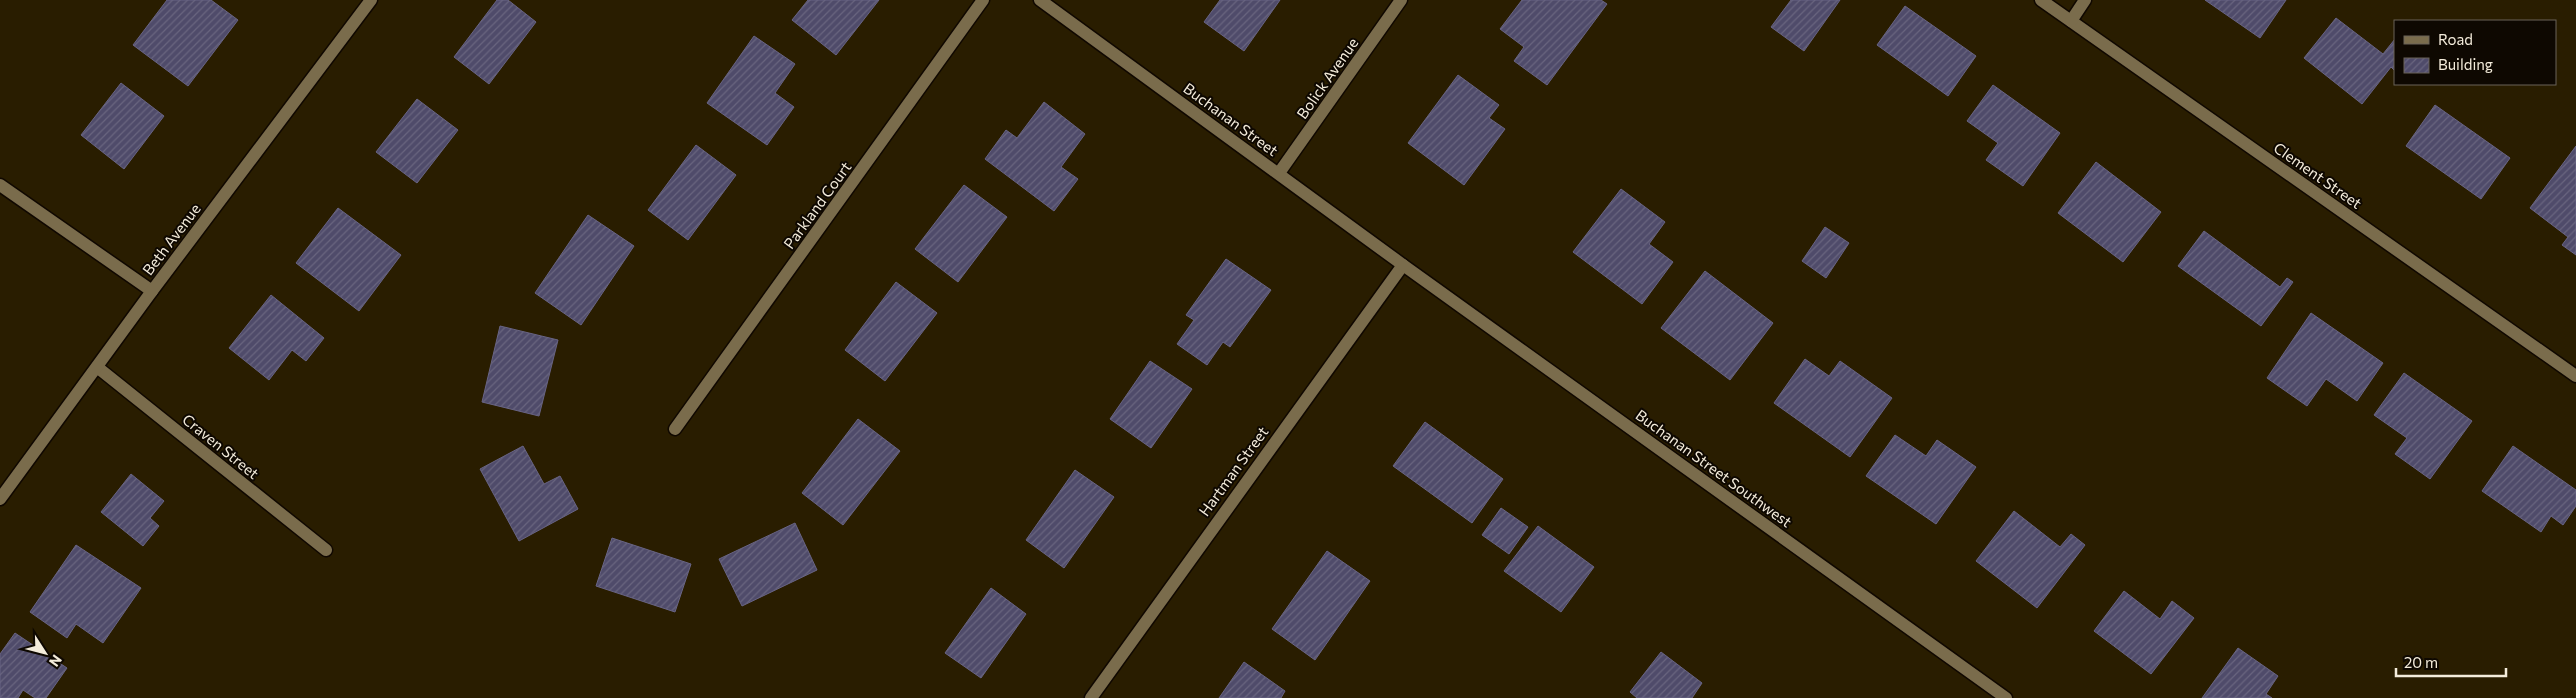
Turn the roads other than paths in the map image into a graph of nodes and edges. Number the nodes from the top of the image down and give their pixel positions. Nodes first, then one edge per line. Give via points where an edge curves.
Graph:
1 (371, 0) edge
2 (983, 0) edge
3 (1040, 0) edge
4 (1401, 0) edge
5 (2041, 0) edge
6 (2085, 0) edge
7 (2070, 20) junction
8 (1279, 173) junction
9 (0, 185) edge
10 (1403, 265) junction
11 (152, 291) junction
12 (97, 367) junction
13 (2576, 376) edge
14 (675, 429) dead end
15 (0, 499) edge
16 (326, 550) dead end
17 (1091, 698) edge
18 (2006, 698) edge

1 - 11 street, Beth Avenue
2 - 14 street, Parkland Court
3 - 8 street, Buchanan Street
4 - 8 street, Bolick Avenue
5 - 7 street, Clement Street
6 - 7 street
7 - 13 street, Clement Street
8 - 10 street, Buchanan Street
9 - 11 street
10 - 17 street, Hartman Street
10 - 18 street, Buchanan Street Southwest
11 - 12 street, Beth Avenue
12 - 15 street, Beth Avenue
12 - 16 street, Craven Street

